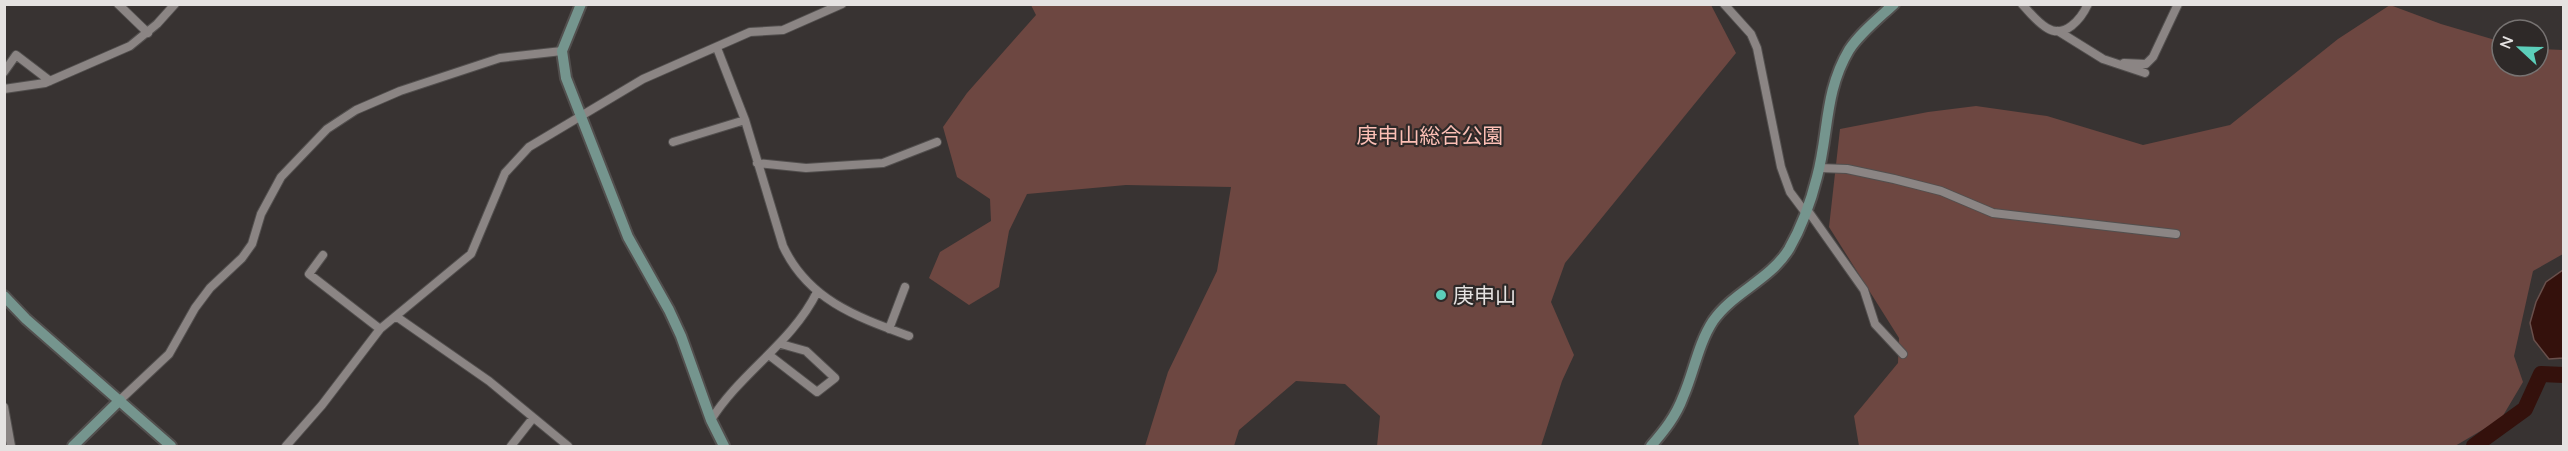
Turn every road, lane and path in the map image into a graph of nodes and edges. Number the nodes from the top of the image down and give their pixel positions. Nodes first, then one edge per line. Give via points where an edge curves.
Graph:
1 (118, 4) edge
2 (175, 4) edge
3 (581, 4) edge
4 (842, 4) edge
5 (1724, 4) edge
6 (1894, 4) edge
7 (2022, 4) edge
8 (2088, 4) edge
9 (2178, 4) edge
10 (2058, 31) junction
11 (148, 33) junction
12 (717, 48) junction
13 (562, 51) junction
14 (2116, 63) junction
15 (4, 72) edge
16 (2145, 73) dead end
17 (50, 81) junction
18 (4, 89) edge
19 (582, 117) junction
20 (745, 120) junction
21 (674, 142) dead end
22 (937, 142) dead end
23 (757, 163) junction
24 (1819, 168) junction
25 (1806, 210) junction
26 (2176, 234) dead end
27 (323, 255) dead end
28 (905, 287) dead end
29 (818, 292) junction
30 (5, 299) edge
31 (397, 317) junction
32 (381, 329) junction
33 (889, 329) junction
34 (909, 336) dead end
35 (781, 344) junction
36 (1903, 354) dead end
37 (769, 355) junction
38 (120, 400) junction
39 (4, 407) edge
40 (533, 418) junction
41 (711, 420) junction
42 (11, 447) edge
43 (73, 447) edge
44 (171, 447) edge
45 (286, 447) edge
46 (511, 447) edge
47 (568, 447) edge
48 (724, 447) edge
49 (1651, 447) edge

1 - 11 street
2 - 11 street
3 - 13 street
4 - 12 street via 783,30 750,33
5 - 25 street via 1746,28 1757,48 1781,167 1790,192
6 - 24 street via 1850,49 1838,74 1828,102
7 - 10 street via 2047,28
8 - 10 street via 2074,26
9 - 14 street via 2146,64
10 - 14 street
11 - 17 street via 130,46
12 - 19 street via 643,79
12 - 20 street
13 - 19 street via 566,78
13 - 38 street via 500,58 400,91 356,110 327,129 275,185 252,244 210,288 169,354
14 - 16 street
15 - 17 street via 16,55
17 - 18 street
19 - 31 street via 529,147 509,167 473,251
19 - 41 street via 628,237 681,336
20 - 21 street
20 - 23 street
22 - 23 street via 884,163 806,168
23 - 29 street via 783,246 792,265
24 - 25 street
24 - 26 street via 1847,169 1941,191 1993,213
25 - 36 street via 1864,290 1875,324
25 - 49 street via 1776,265 1714,320 1674,418
27 - 32 street via 309,274
28 - 33 street
29 - 33 street via 856,316
29 - 35 street
30 - 38 street
31 - 32 street
31 - 40 street via 489,381
32 - 45 street
33 - 34 street
35 - 37 street
35 - 37 street via 806,351 835,378 817,392
37 - 41 street
38 - 43 street
38 - 44 street
39 - 42 street
40 - 46 street
40 - 47 street
41 - 48 street

